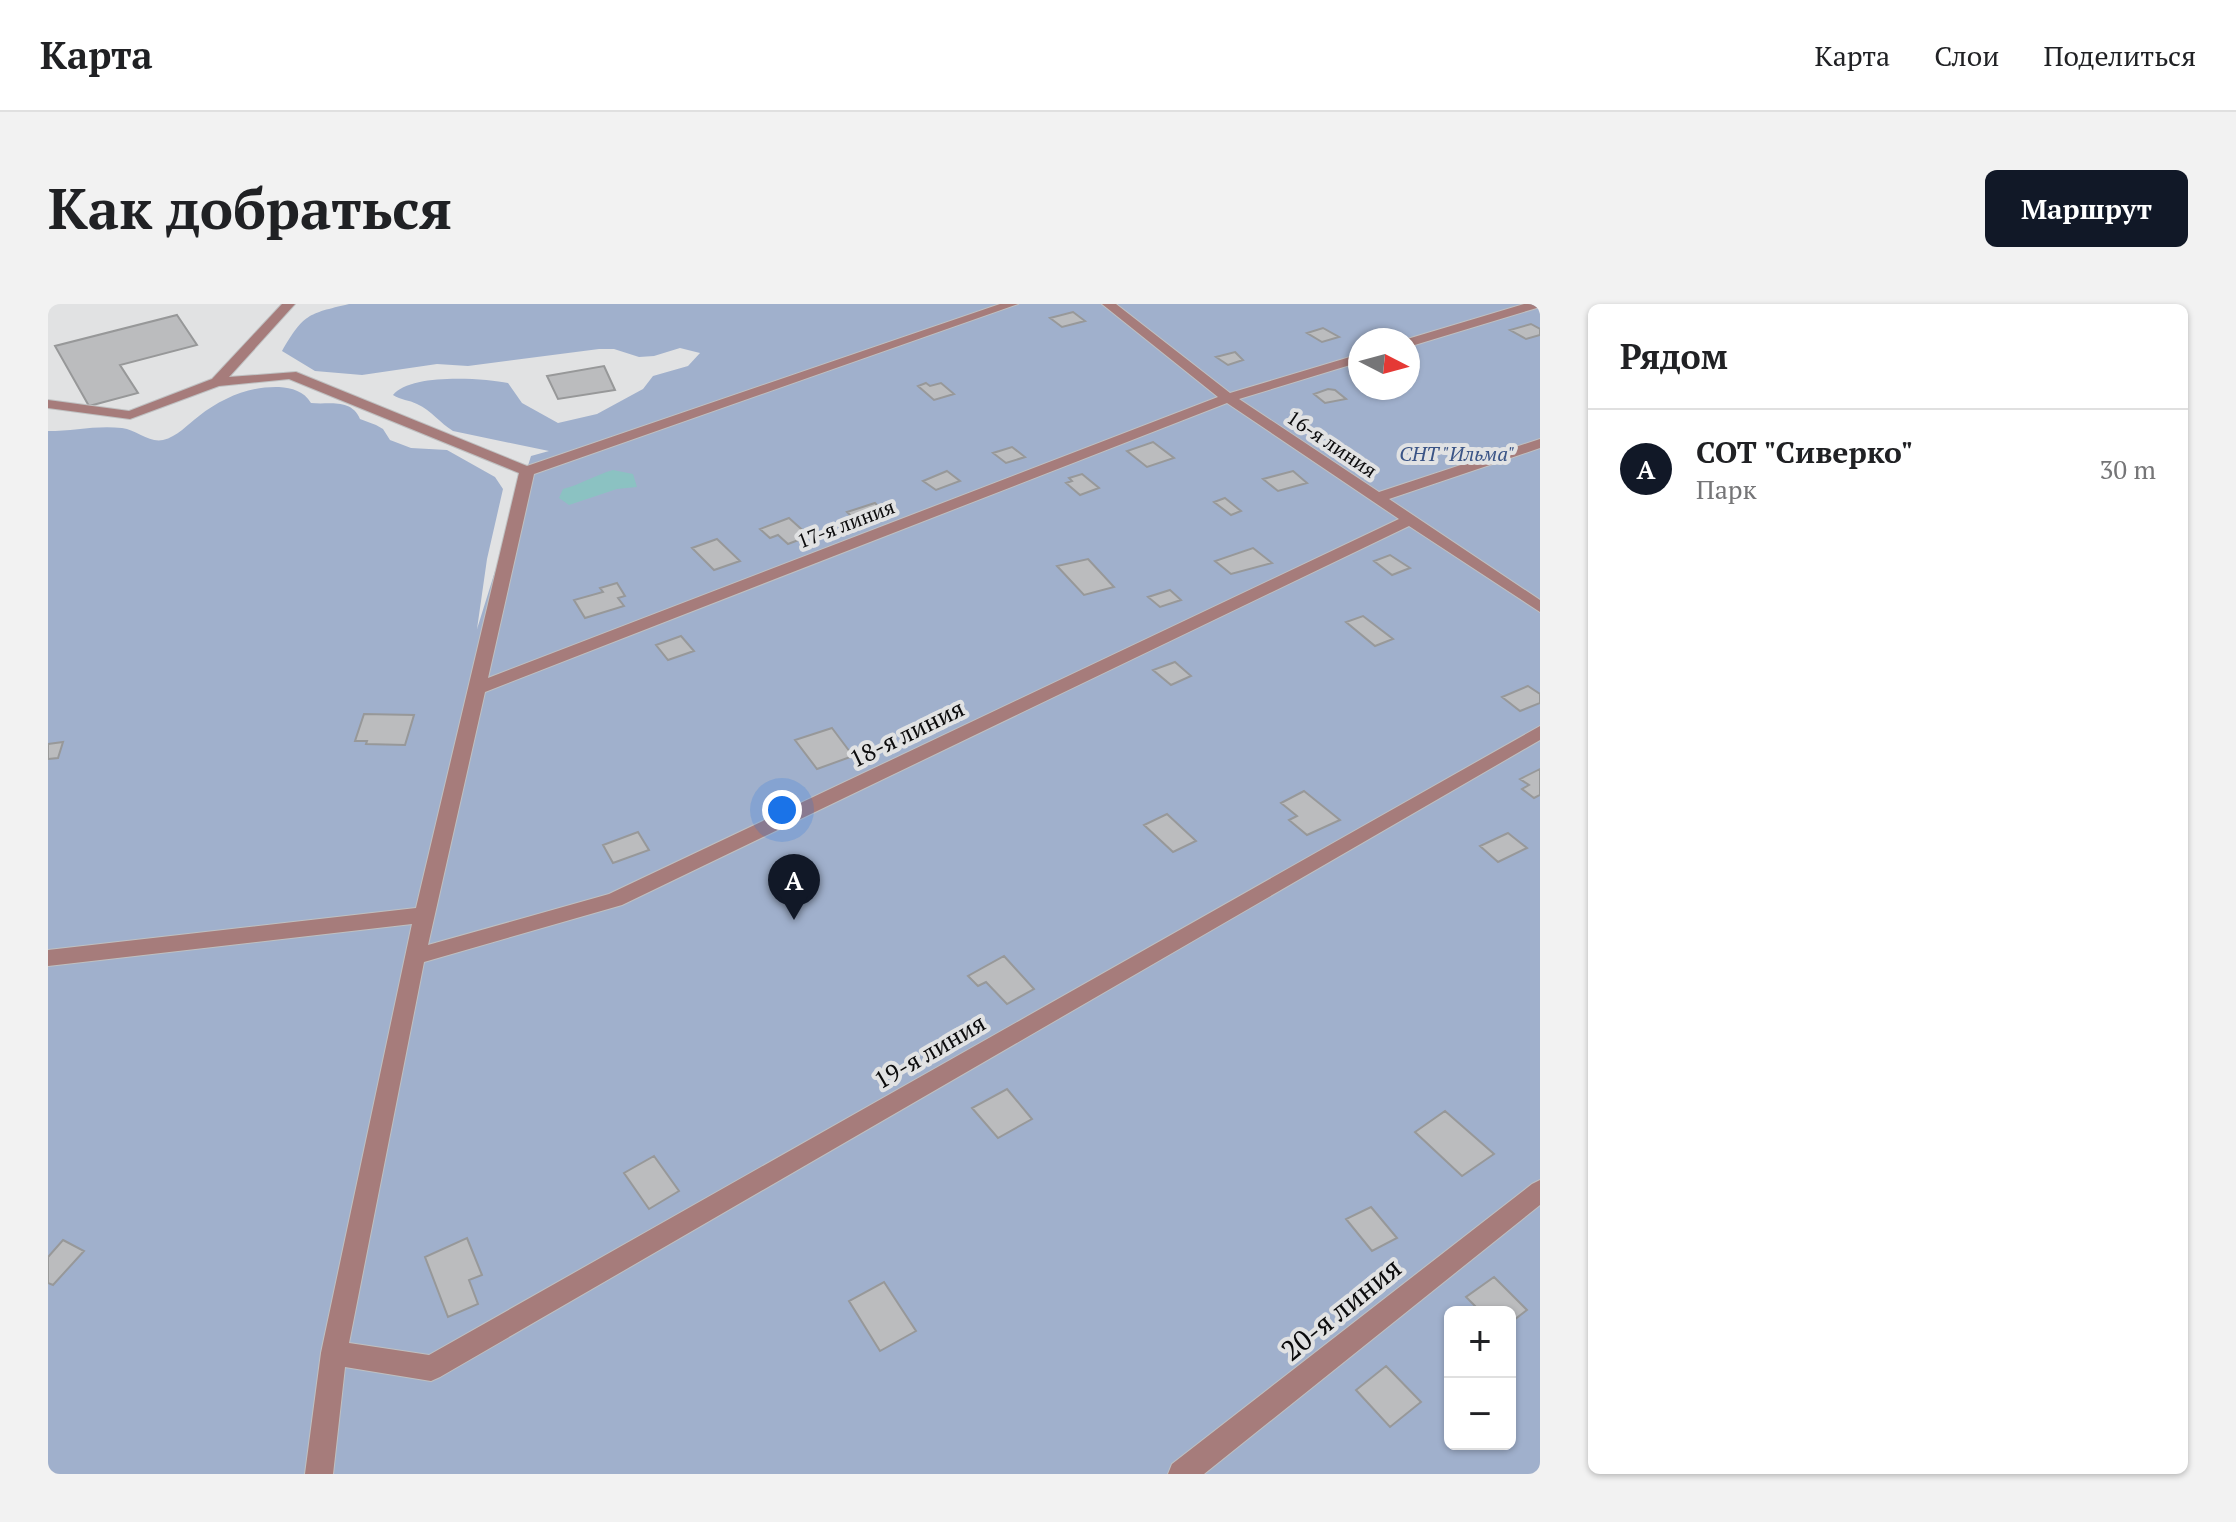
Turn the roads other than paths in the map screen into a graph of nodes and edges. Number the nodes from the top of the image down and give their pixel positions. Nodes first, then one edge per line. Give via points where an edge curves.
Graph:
1 (289, 304) edge
2 (1012, 304) edge
3 (1108, 304) edge
4 (1537, 304) edge
5 (1420, 339) edge
6 (1348, 362) edge
7 (217, 382) junction
8 (1228, 398) junction
9 (48, 404) edge
10 (1540, 443) edge
11 (527, 471) junction
12 (1377, 498) junction
13 (1408, 521) junction
14 (1540, 607) edge
15 (478, 688) junction
16 (1540, 732) edge
17 (424, 915) junction
18 (415, 957) junction
19 (48, 958) edge
20 (1540, 1191) edge
21 (334, 1353) junction
22 (319, 1474) edge
23 (1182, 1474) edge

1 - 7 street
2 - 11 street
3 - 8 street, 16-я линия
4 - 5 street
6 - 8 street, 17-я линия
7 - 9 street via 130,415
7 - 11 street via 291,375
8 - 12 street, 16-я линия
8 - 15 street, 17-я линия
10 - 12 street
11 - 15 street
12 - 13 street, 16-я линия
13 - 14 street, 16-я линия
13 - 18 street, 18-я линия via 615,900
15 - 17 street
16 - 21 street, 19-я линия via 431,1368
17 - 18 street
17 - 19 street
18 - 21 street
20 - 23 street, 20-я линия
21 - 22 street

